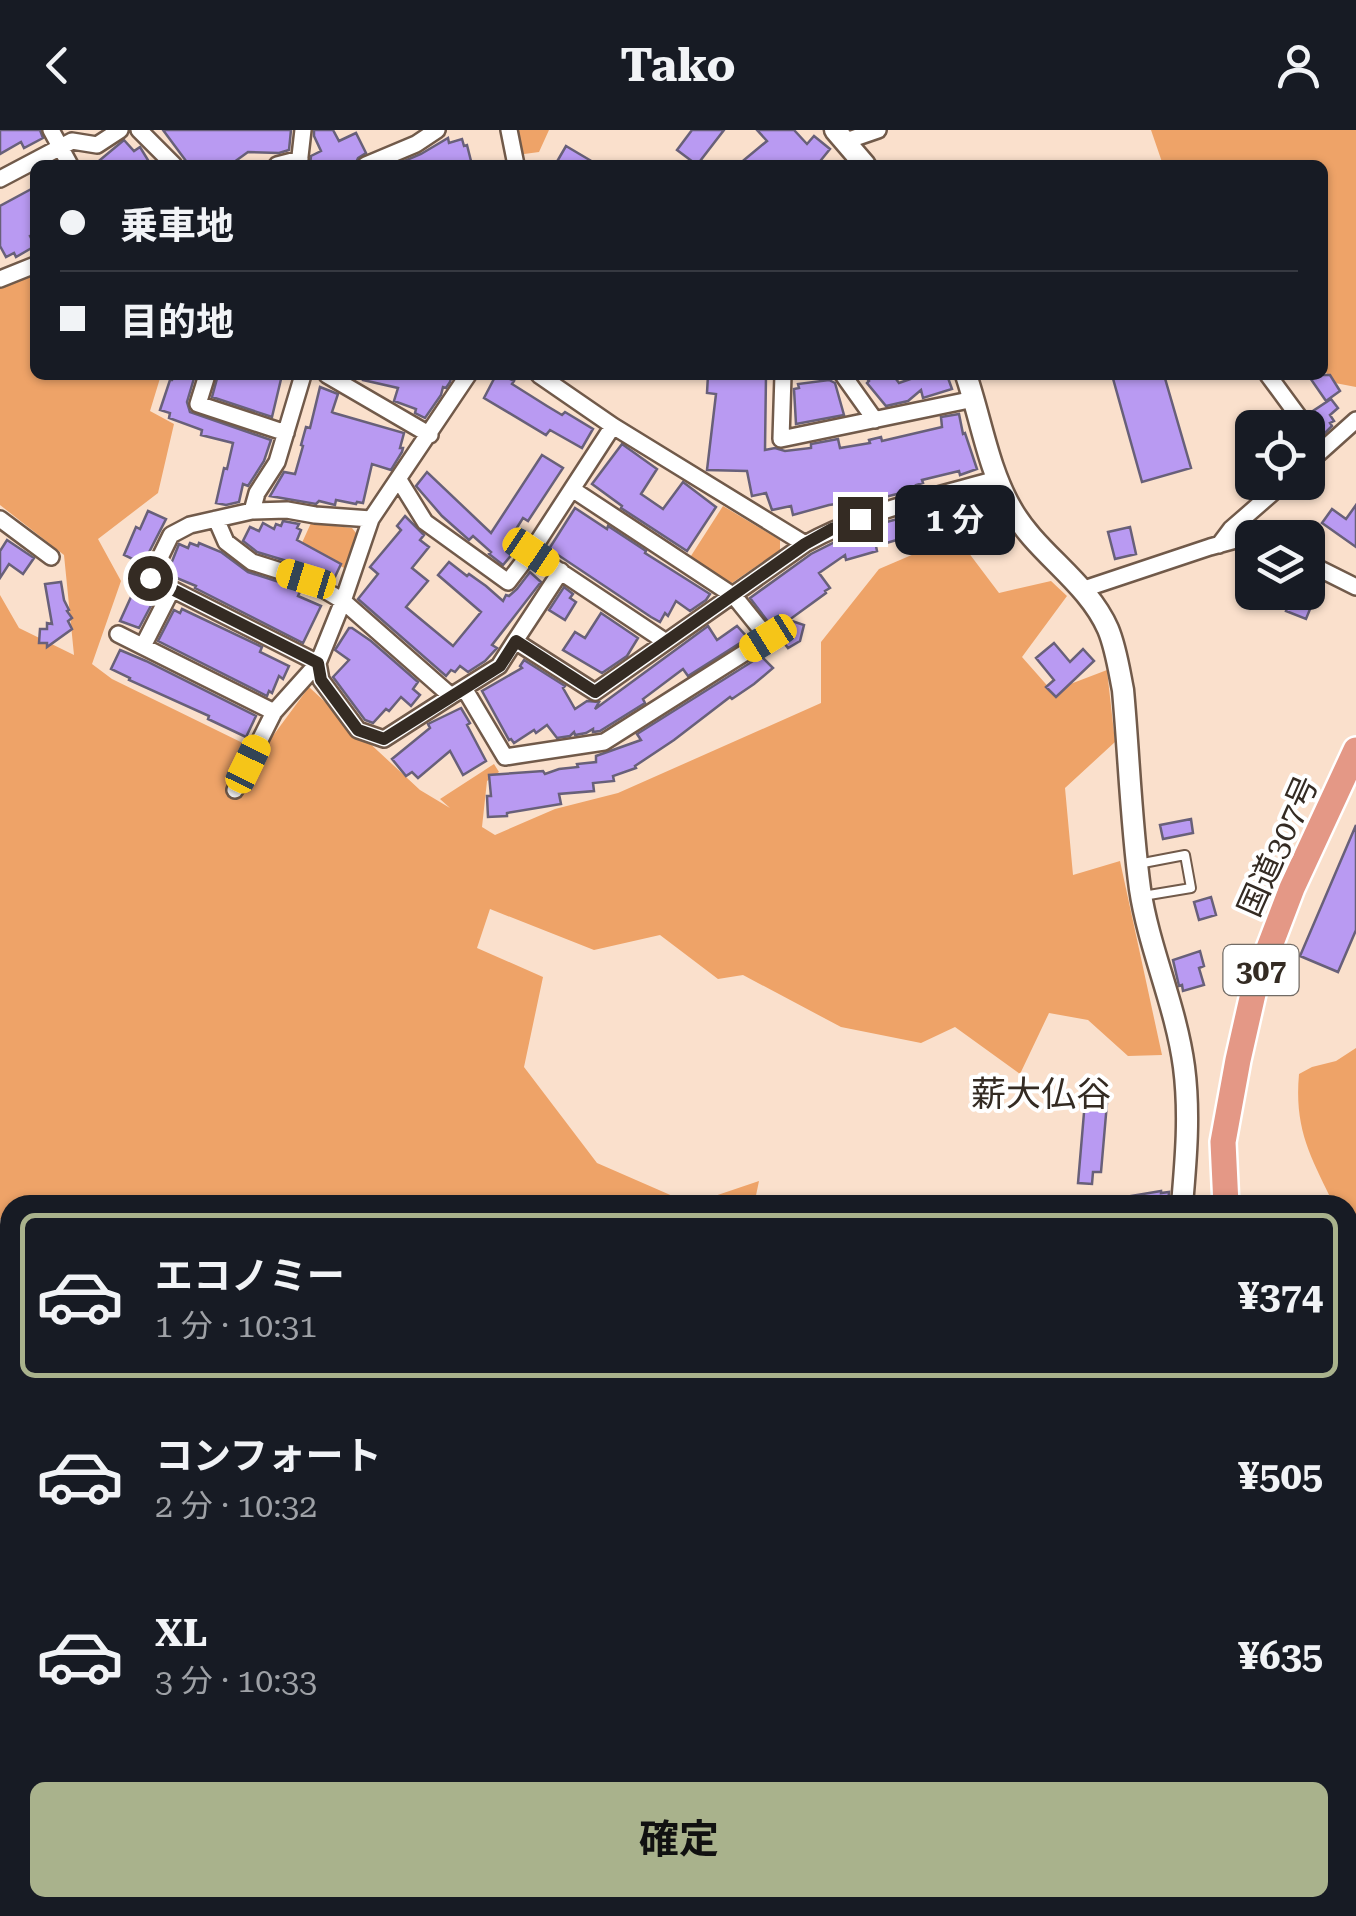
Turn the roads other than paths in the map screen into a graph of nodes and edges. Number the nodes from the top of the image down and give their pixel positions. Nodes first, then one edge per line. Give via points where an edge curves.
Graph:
1 (51, 130) edge
2 (120, 130) edge
3 (139, 130) edge
4 (303, 130) edge
5 (437, 130) edge
6 (509, 130) edge
7 (878, 130) edge
8 (840, 136) edge
9 (60, 146) junction
10 (35, 160) edge
11 (67, 160) edge
12 (169, 160) edge
13 (300, 160) edge
14 (378, 160) edge
15 (515, 160) edge
16 (860, 160) edge
17 (30, 162) edge
18 (0, 179) edge
19 (30, 267) edge
20 (0, 279) edge
21 (205, 380) edge
22 (302, 380) edge
23 (335, 380) edge
24 (465, 380) edge
25 (546, 380) edge
26 (784, 380) edge
27 (847, 380) edge
28 (968, 380) edge
29 (1272, 380) edge
30 (974, 400) junction
31 (1294, 410) edge
32 (875, 420) junction
33 (1356, 420) edge
34 (613, 426) junction
35 (286, 433) junction
36 (430, 436) junction
37 (1325, 449) edge
38 (997, 479) junction
39 (399, 480) junction
40 (572, 489) junction
41 (1264, 500) edge
42 (252, 511) junction
43 (0, 519) edge
44 (216, 519) junction
45 (371, 519) junction
46 (1235, 540) edge
47 (805, 544) junction
48 (1219, 545) junction
49 (531, 552) junction
50 (52, 558) dead end
51 (561, 572) junction
52 (1325, 572) edge
53 (1356, 588) edge
54 (172, 589) junction
55 (1081, 590) junction
56 (734, 596) junction
57 (344, 602) junction
58 (118, 634) dead end
59 (516, 641) junction
60 (666, 642) junction
61 (142, 646) junction
62 (318, 663) junction
63 (458, 692) junction
64 (274, 712) junction
65 (1356, 750) edge
66 (235, 790) dead end
67 (1138, 864) junction
68 (1141, 896) junction
69 (1183, 1195) edge
70 (1226, 1195) edge

1 - 9 street
2 - 9 street via 97,145
3 - 12 street
4 - 13 street
5 - 14 street
6 - 15 street
7 - 8 street
8 - 16 street
9 - 10 street
9 - 11 street
17 - 18 street
19 - 20 street
21 - 35 street via 198,404
22 - 35 street
23 - 36 street
24 - 36 street
25 - 34 street
26 - 32 street via 781,439
27 - 32 street
28 - 30 street
29 - 31 street
30 - 32 street
30 - 38 street
33 - 37 street
34 - 40 street
34 - 47 street
35 - 42 street
36 - 39 street
38 - 47 street via 889,508
38 - 55 street via 1012,510
39 - 45 street
39 - 49 street via 425,522 508,582
40 - 49 street
40 - 56 street
41 - 48 street
42 - 44 street
42 - 45 street
43 - 50 street
44 - 54 street via 171,535 150,578
44 - 57 street via 226,542 252,562 306,579
45 - 57 street
46 - 48 street
47 - 56 street
48 - 55 street
49 - 51 street
51 - 59 street
51 - 60 street
52 - 53 street
54 - 61 street
54 - 62 street
55 - 67 street via 1108,630 1123,690
56 - 60 street
56 - 63 street via 768,638 604,742 506,757
57 - 62 street
57 - 63 street
58 - 61 street
59 - 60 street via 595,692
59 - 63 street via 500,666
61 - 64 street
62 - 63 street via 321,680 358,730 384,739
62 - 64 street
64 - 66 street
65 - 70 highway, 国道307号 / 307 via 1255,985 1223,1142
67 - 68 street
67 - 68 lane via 1186,855 1190,888
68 - 69 street via 1184,1064

